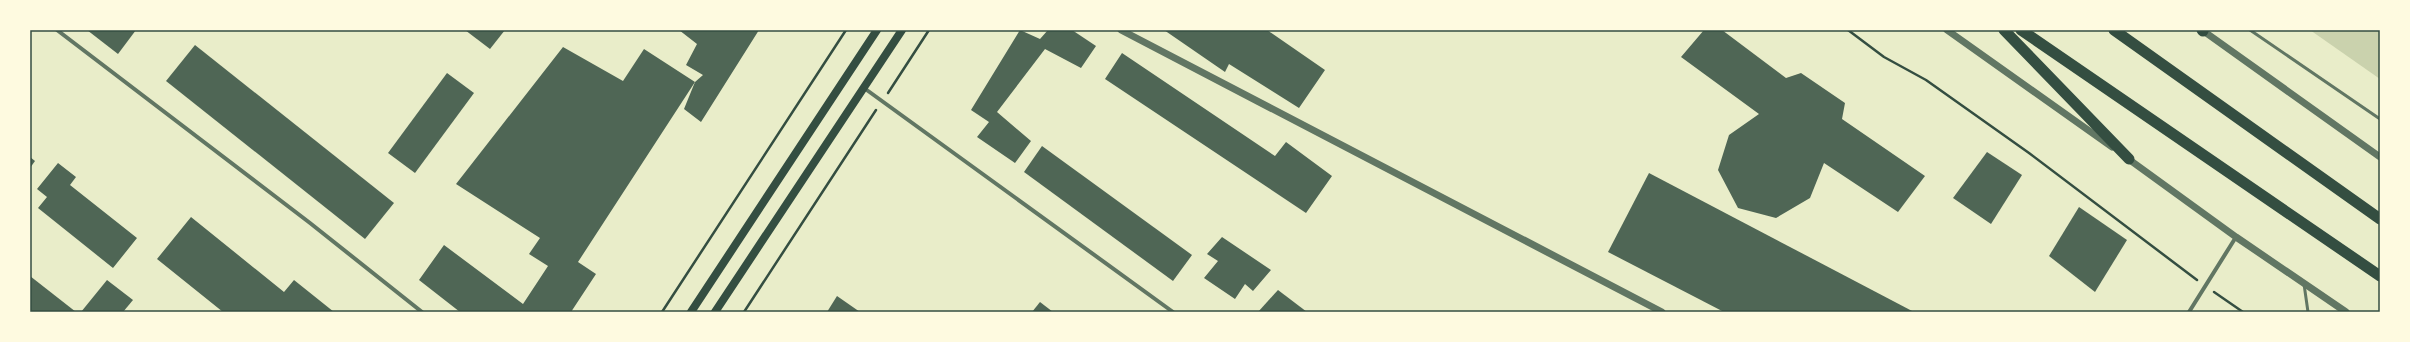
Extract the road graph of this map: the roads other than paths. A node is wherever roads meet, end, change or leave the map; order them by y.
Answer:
1 (57, 30) edge
2 (877, 30) edge
3 (902, 30) edge
4 (1121, 30) edge
5 (1947, 30) edge
6 (2004, 30) edge
7 (2021, 30) edge
8 (2114, 30) edge
9 (2203, 30) edge
10 (2250, 30) edge
11 (864, 88) junction
12 (2380, 119) edge
13 (2380, 157) edge
14 (2129, 160) junction
15 (2380, 219) edge
16 (2236, 237) junction
17 (2380, 276) edge
18 (2303, 282) junction
19 (422, 312) edge
20 (691, 312) edge
21 (715, 312) edge
22 (1173, 312) edge
23 (1662, 312) edge
24 (2189, 312) edge
25 (2308, 312) edge
26 (2346, 312) edge

1 - 19 street
2 - 20 main road
3 - 11 main road
4 - 23 street
5 - 14 street
6 - 14 highway
7 - 17 highway
8 - 15 highway
9 - 13 street
10 - 12 lane
11 - 21 main road
11 - 22 street
14 - 16 street
16 - 18 street
16 - 24 street
18 - 25 lane
18 - 26 street

